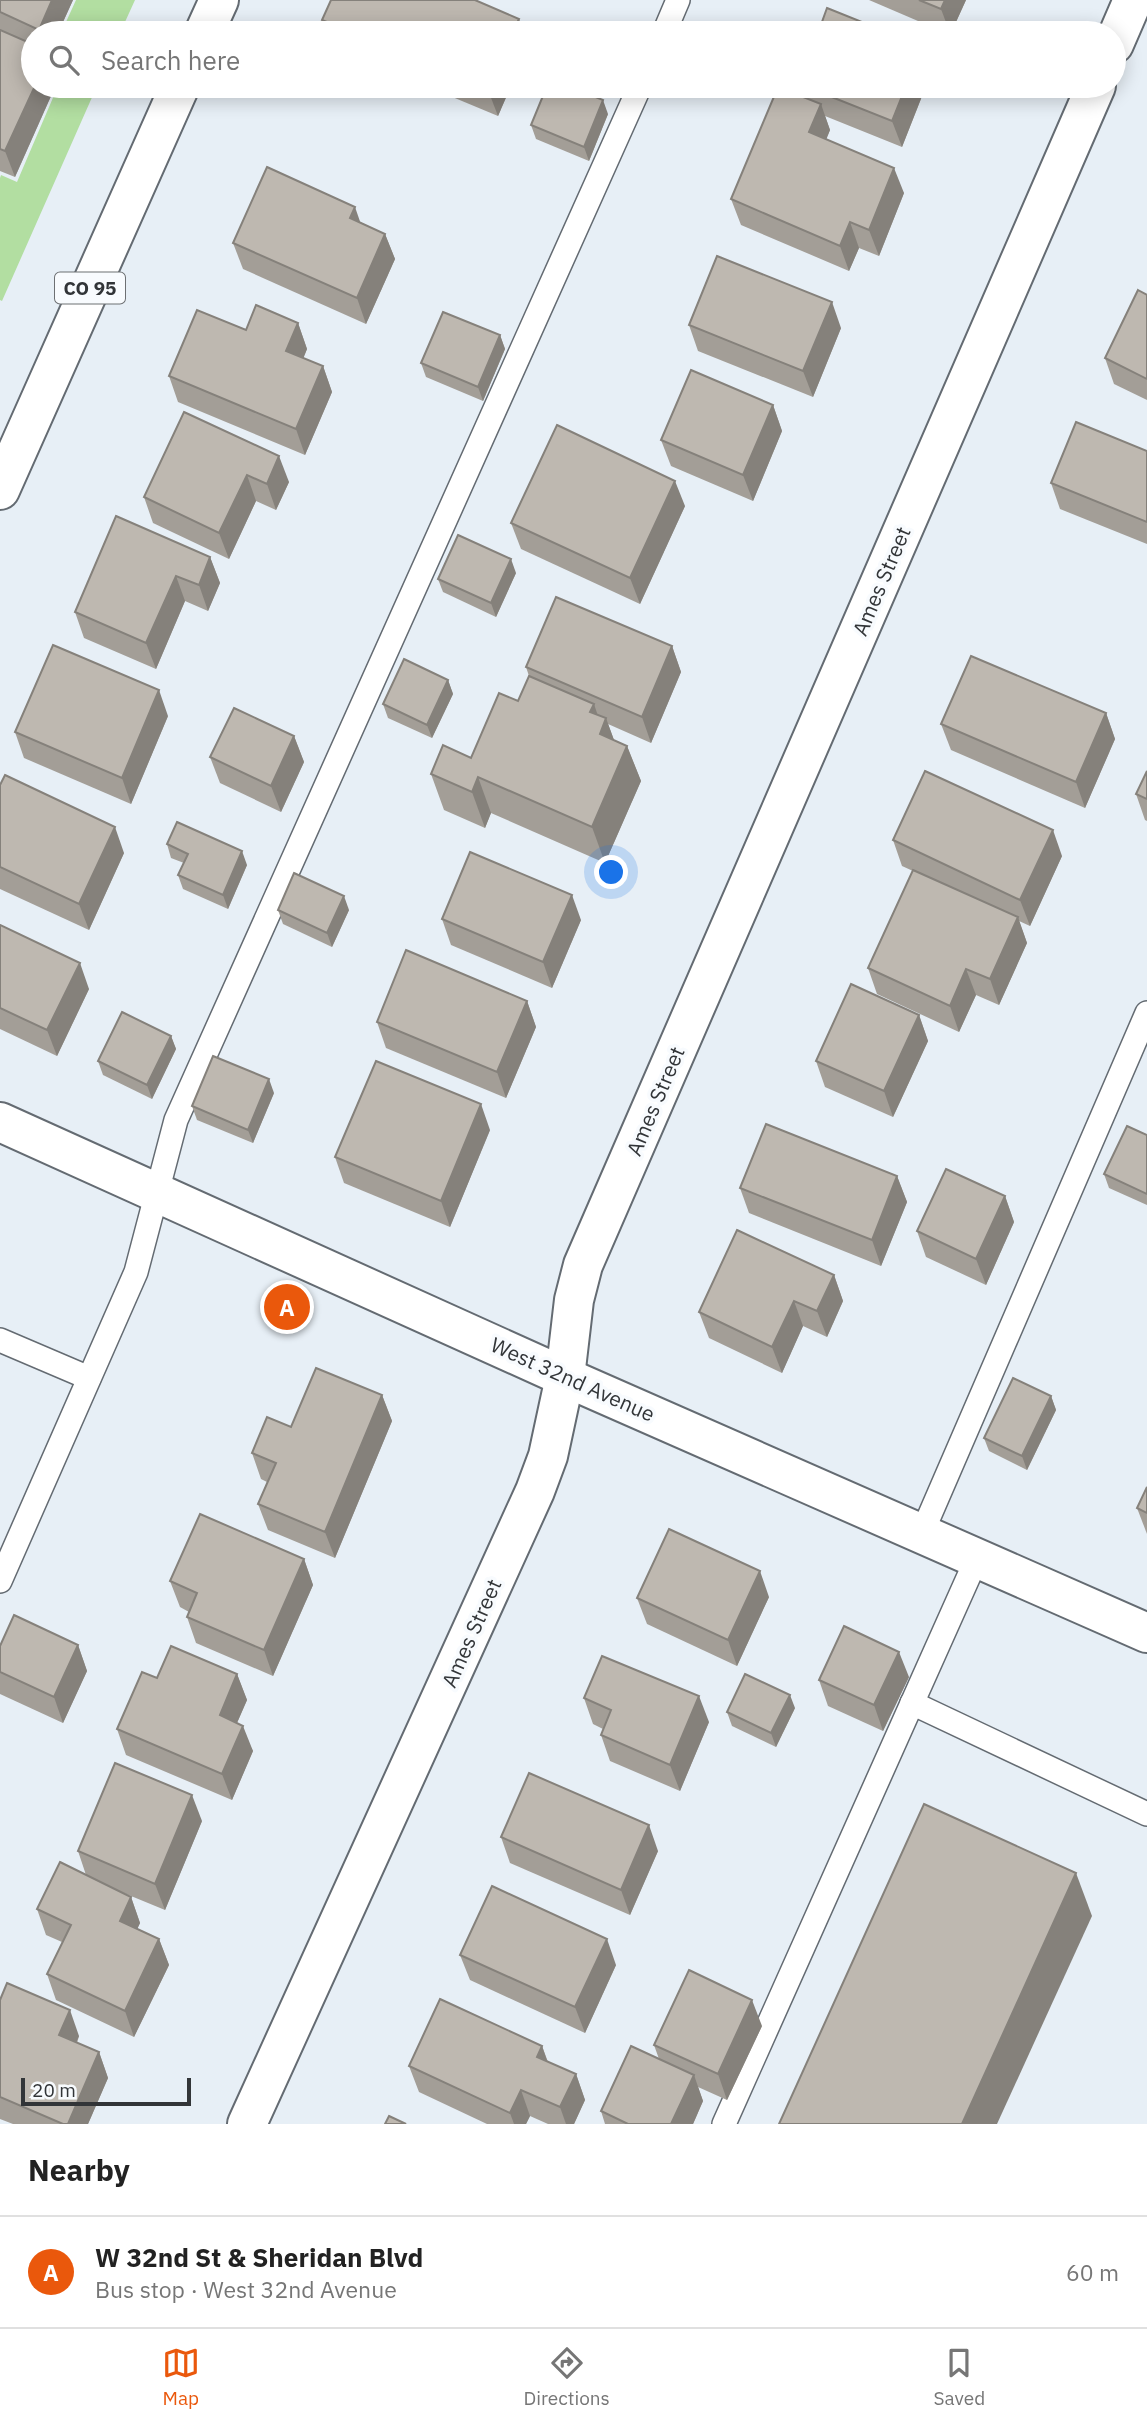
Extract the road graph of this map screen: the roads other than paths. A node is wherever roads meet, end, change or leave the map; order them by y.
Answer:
1 (219, 0) edge
2 (678, 0) edge
3 (1133, 0) edge
4 (209, 21) edge
5 (668, 21) edge
6 (1124, 21) edge
7 (175, 98) edge
8 (635, 98) edge
9 (1091, 98) edge
10 (0, 490) edge
11 (1147, 1013) edge
12 (0, 1122) edge
13 (156, 1191) junction
14 (0, 1340) edge
15 (565, 1377) junction
16 (89, 1378) junction
17 (922, 1533) junction
18 (977, 1558) junction
19 (0, 1581) edge
20 (1147, 1633) edge
21 (912, 1703) junction
22 (1147, 1814) edge
23 (247, 2124) edge
24 (724, 2124) edge

1 - 4 street
2 - 5 lane
3 - 6 street
7 - 10 street, CO 95
8 - 13 lane
9 - 15 street, Ames Street
11 - 17 lane
12 - 13 street, West 32nd Avenue
13 - 15 street, West 32nd Avenue
13 - 16 lane
14 - 16 lane
15 - 17 street, West 32nd Avenue
15 - 23 street, Ames Street
16 - 19 lane
17 - 18 street, West 32nd Avenue
18 - 20 street, West 32nd Avenue
18 - 21 lane
21 - 22 lane
21 - 24 lane

